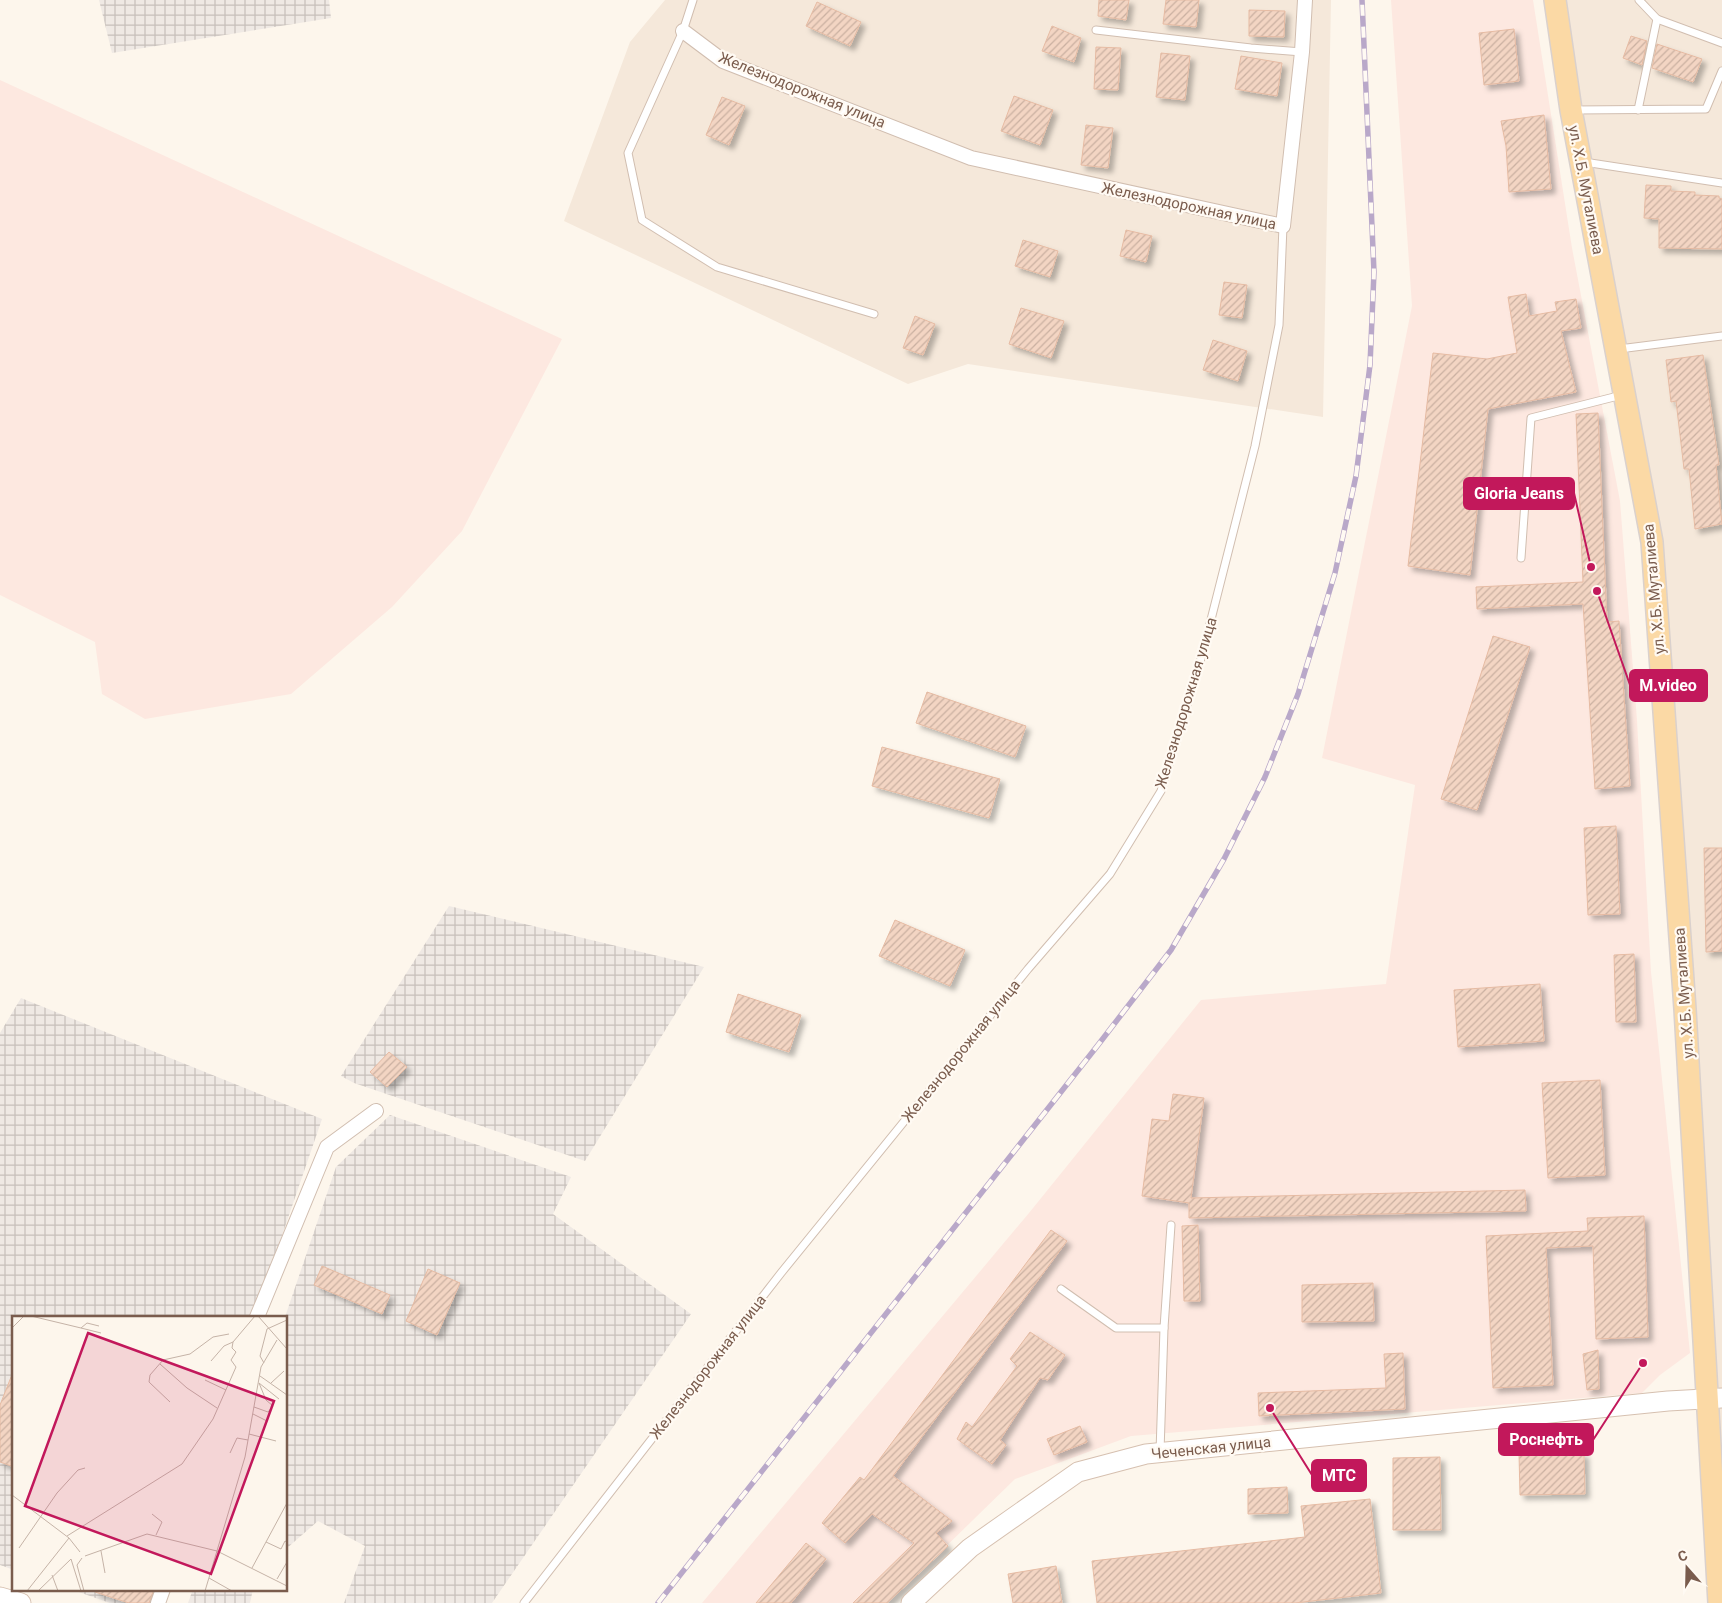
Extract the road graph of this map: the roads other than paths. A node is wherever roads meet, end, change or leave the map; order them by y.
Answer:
1 (693, 0) edge
2 (1305, 0) edge
3 (1555, 0) edge
4 (1639, 0) edge
5 (1658, 19) junction
6 (1096, 30) dead end
7 (683, 32) junction
8 (1722, 43) edge
9 (1302, 52) junction
10 (1722, 71) edge
11 (1572, 110) junction
12 (1638, 110) junction
13 (1581, 161) junction
14 (1722, 183) edge
15 (1283, 226) junction
16 (874, 314) dead end
17 (1722, 336) edge
18 (1616, 349) junction
19 (1625, 395) junction
20 (1521, 558) dead end
21 (376, 1112) dead end
22 (1171, 1225) dead end
23 (1061, 1289) dead end
24 (257, 1316) edge
25 (1164, 1328) junction
26 (1715, 1398) edge
27 (1160, 1453) junction
28 (163, 1590) edge
29 (0, 1597) edge
30 (20, 1603) edge
31 (158, 1603) edge
32 (524, 1603) edge
33 (911, 1603) edge
34 (1719, 1603) edge

1 - 7 lane
2 - 9 street
3 - 11 main road, ул. Х.Б. Муталиева
4 - 5 lane
5 - 8 lane
5 - 12 lane
6 - 9 lane
7 - 15 street, Железнодорожная улица
7 - 16 lane
9 - 15 street
10 - 12 lane
11 - 12 lane
11 - 13 main road, ул. Х.Б. Муталиева
13 - 14 lane
13 - 18 main road, ул. Х.Б. Муталиева
15 - 32 lane, Железнодорожная улица
17 - 18 lane
18 - 19 main road, ул. Х.Б. Муталиева
19 - 20 lane
19 - 26 main road, ул. Х.Б. Муталиева
21 - 24 street
22 - 25 lane
23 - 25 lane
25 - 27 lane
26 - 27 main road, Чеченская улица
26 - 34 main road
27 - 33 main road, Чеченская улица
28 - 31 street
29 - 30 main road

